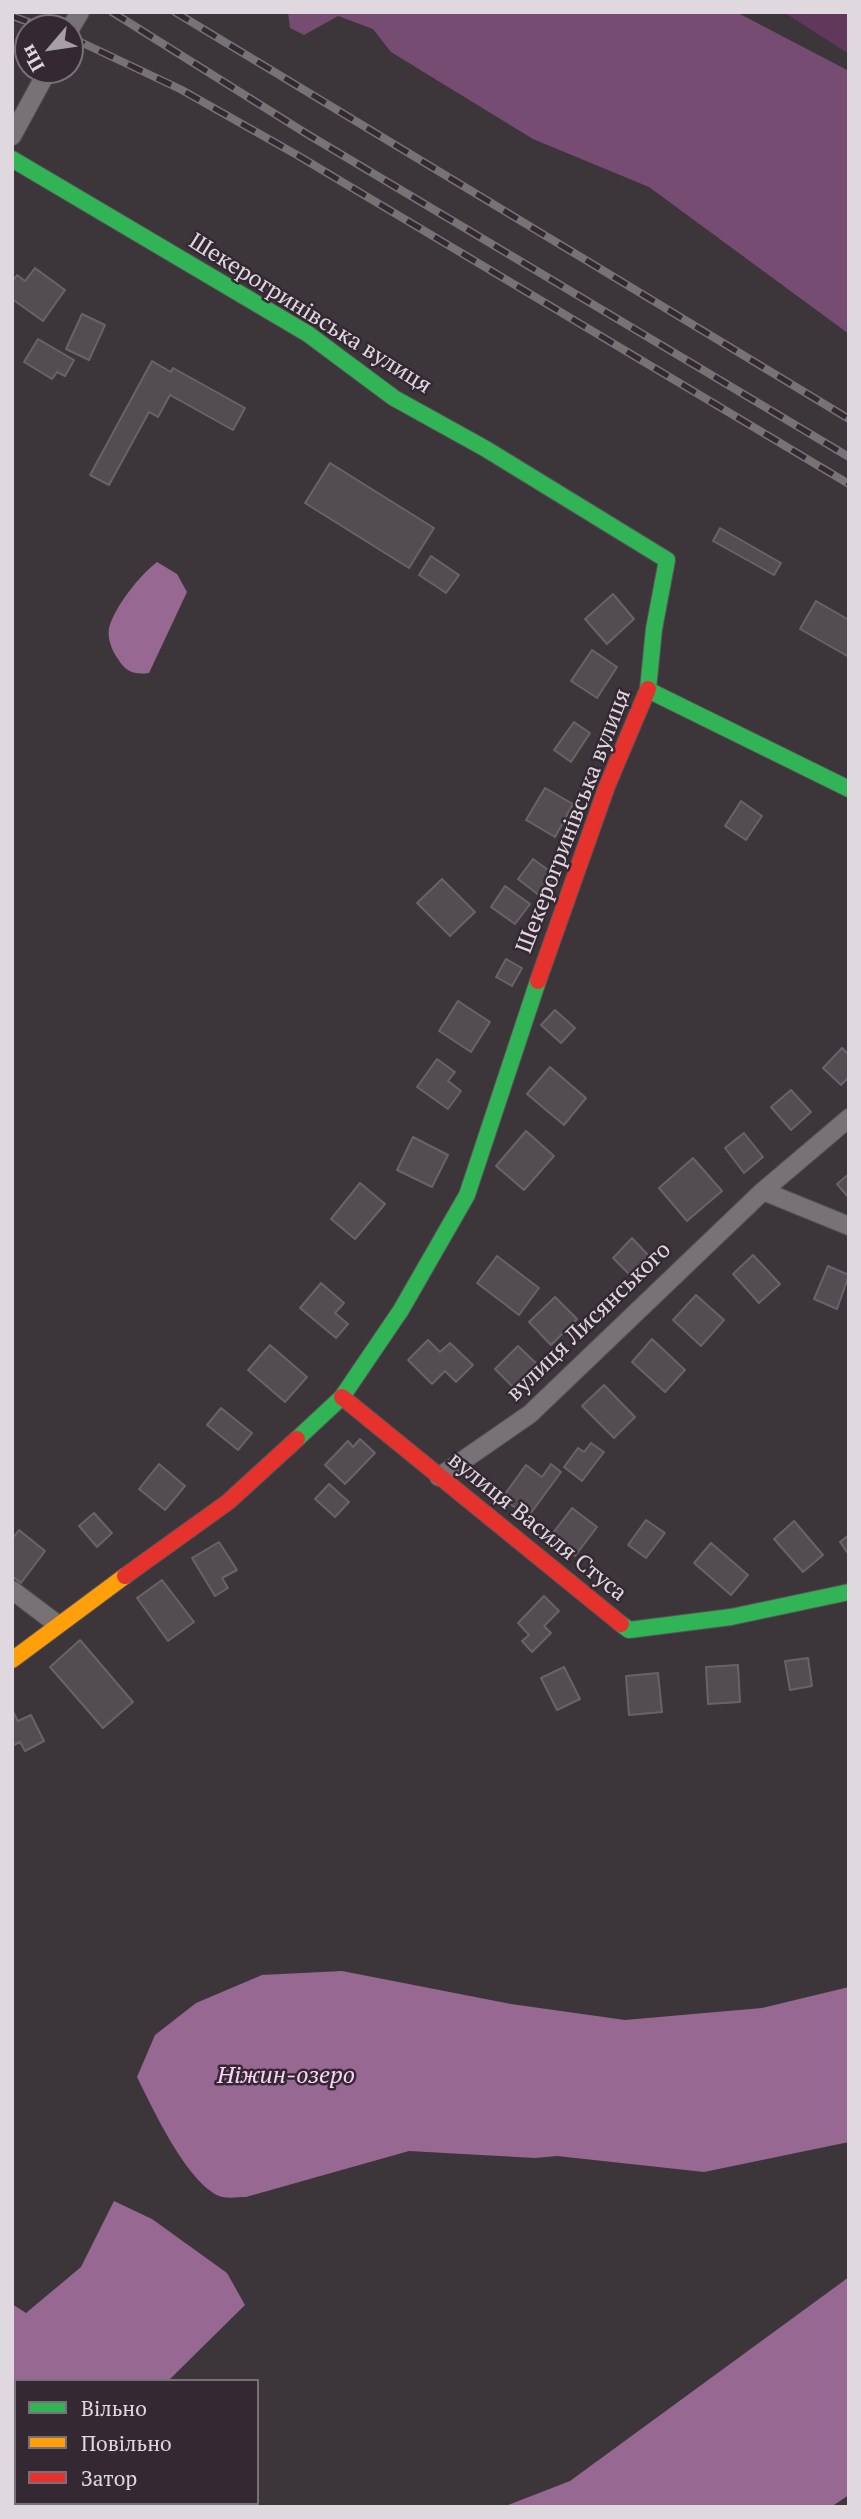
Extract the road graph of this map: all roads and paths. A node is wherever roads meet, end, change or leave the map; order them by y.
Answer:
1 (40, 84) edge
2 (12, 136) edge
3 (12, 159) edge
4 (648, 690) junction
5 (849, 789) edge
6 (849, 1118) edge
7 (763, 1191) junction
8 (849, 1226) edge
9 (342, 1397) junction
10 (439, 1477) junction
11 (12, 1590) edge
12 (849, 1591) edge
13 (57, 1624) junction
14 (12, 1660) edge

1 - 2 street
3 - 4 street, Шекерогринівська вулиця
4 - 5 street
4 - 9 street, Шекерогринівська вулиця
6 - 7 street, вулиця Лисянського
7 - 8 street
7 - 10 street, вулиця Лисянського
9 - 10 street, вулиця Василя Стуса
9 - 13 street, Шекерогринівська вулиця
10 - 12 street, вулиця Василя Стуса
11 - 13 street
13 - 14 street, Шекерогринівська вулиця

